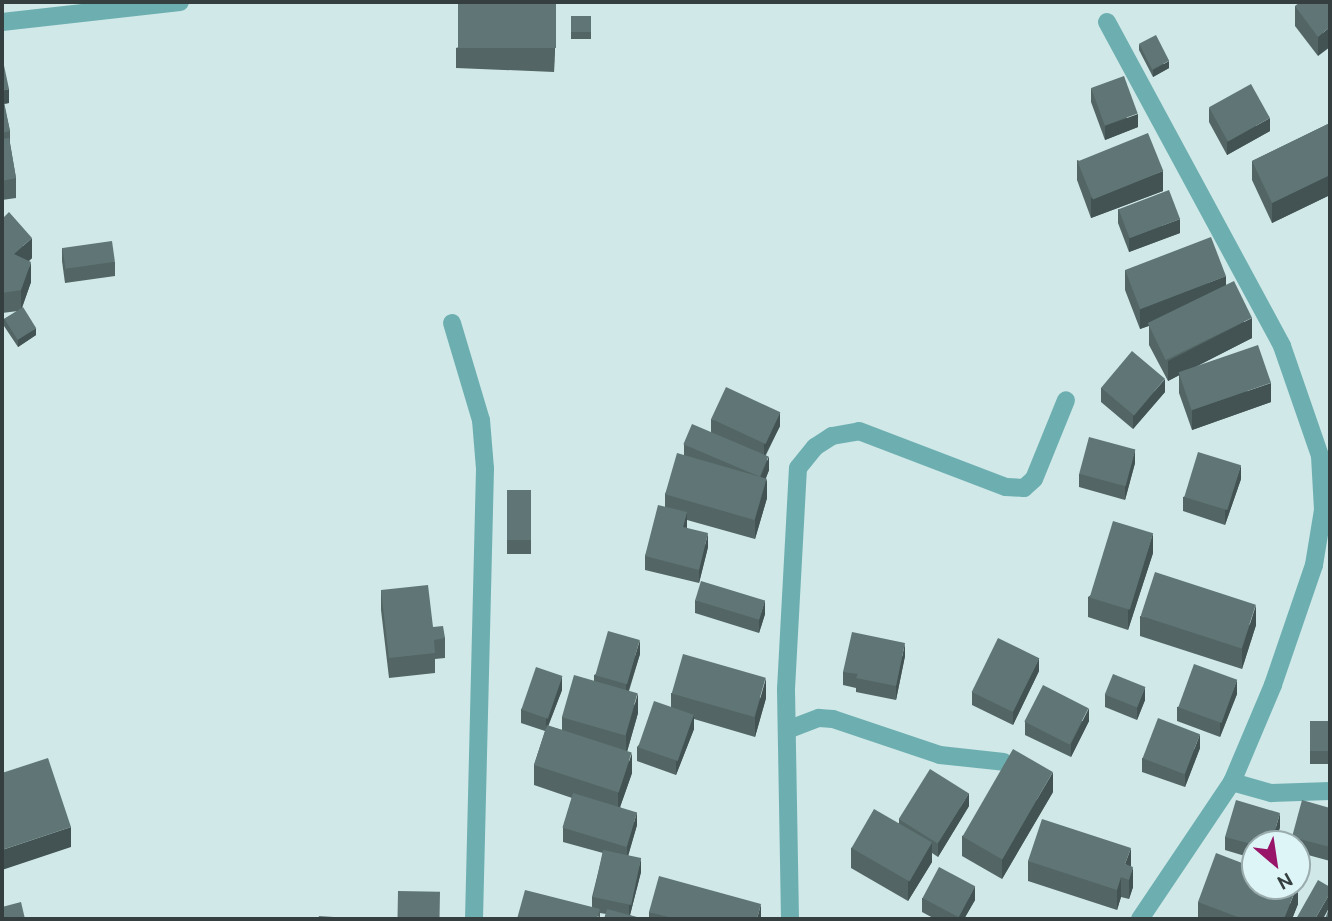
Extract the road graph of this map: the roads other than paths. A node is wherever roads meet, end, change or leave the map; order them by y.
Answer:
1 (180, 2) edge
2 (2, 22) edge
3 (1107, 22) dead end
4 (452, 323) dead end
5 (1066, 400) dead end
6 (787, 730) junction
7 (1004, 762) edge
8 (1232, 782) junction
9 (1330, 791) edge
10 (474, 919) edge
11 (790, 919) edge
12 (1140, 919) edge

1 - 2 street
3 - 8 street
4 - 10 street
5 - 6 street
6 - 7 street
6 - 11 street
8 - 9 street
8 - 12 street

